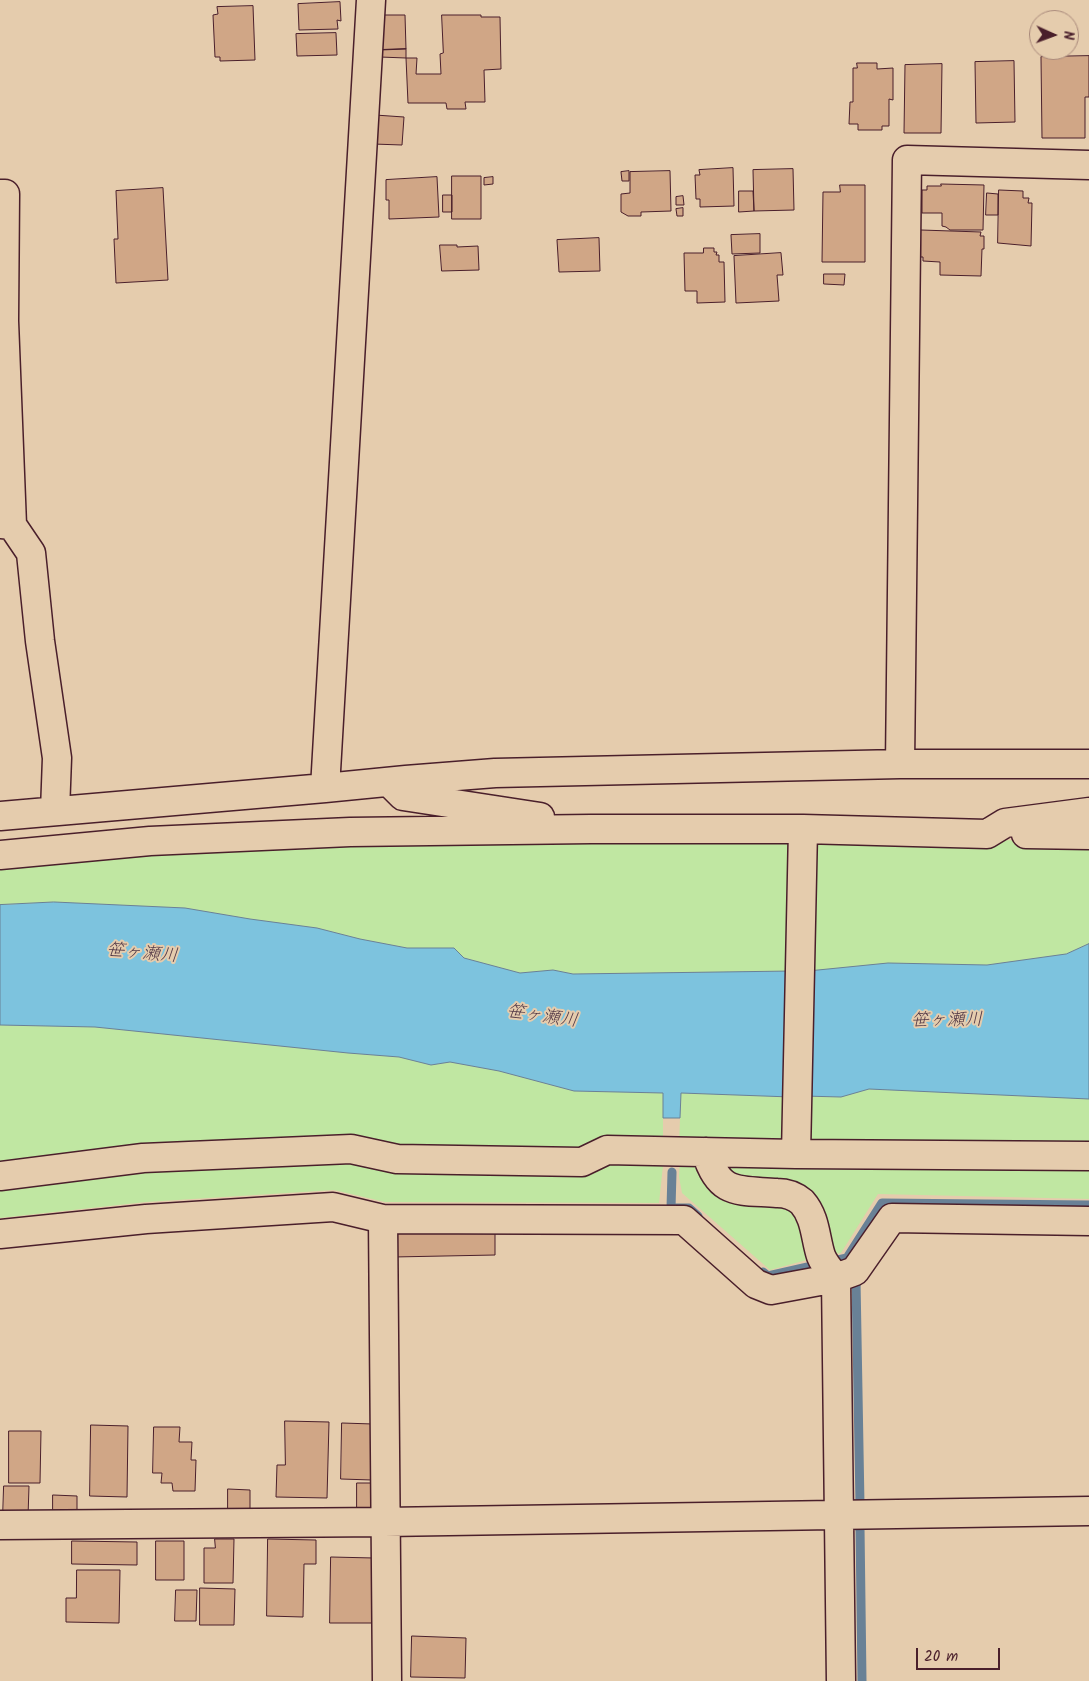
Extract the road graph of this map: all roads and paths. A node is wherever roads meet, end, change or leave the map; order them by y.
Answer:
1 (371, 0) edge
2 (1089, 165) edge
3 (0, 194) edge
4 (6, 525) edge
5 (900, 764) junction
6 (1089, 764) edge
7 (389, 782) junction
8 (325, 788) junction
9 (55, 811) junction
10 (1089, 812) edge
11 (0, 816) edge
12 (572, 830) junction
13 (803, 834) junction
14 (987, 834) junction
15 (1089, 835) edge
16 (0, 855) edge
17 (796, 1150) junction
18 (706, 1152) junction
19 (1089, 1156) edge
20 (0, 1176) edge
21 (383, 1219) junction
22 (1089, 1221) edge
23 (0, 1234) edge
24 (836, 1278) junction
25 (1089, 1511) edge
26 (838, 1516) junction
27 (385, 1522) junction
28 (0, 1525) edge
29 (387, 1681) edge
30 (841, 1681) edge

1 - 8 street
2 - 5 street
3 - 4 street
4 - 9 street
5 - 6 street
5 - 7 street
7 - 8 street
7 - 12 street
8 - 9 street
9 - 11 street
10 - 14 street
12 - 13 street
12 - 16 street
13 - 14 street
13 - 17 street
14 - 15 street
17 - 18 street
17 - 19 street
18 - 20 street
18 - 24 street
21 - 23 street
21 - 24 street
21 - 27 street
22 - 24 street
24 - 26 street
25 - 26 street
26 - 27 street
26 - 30 street
27 - 28 street
27 - 29 street

